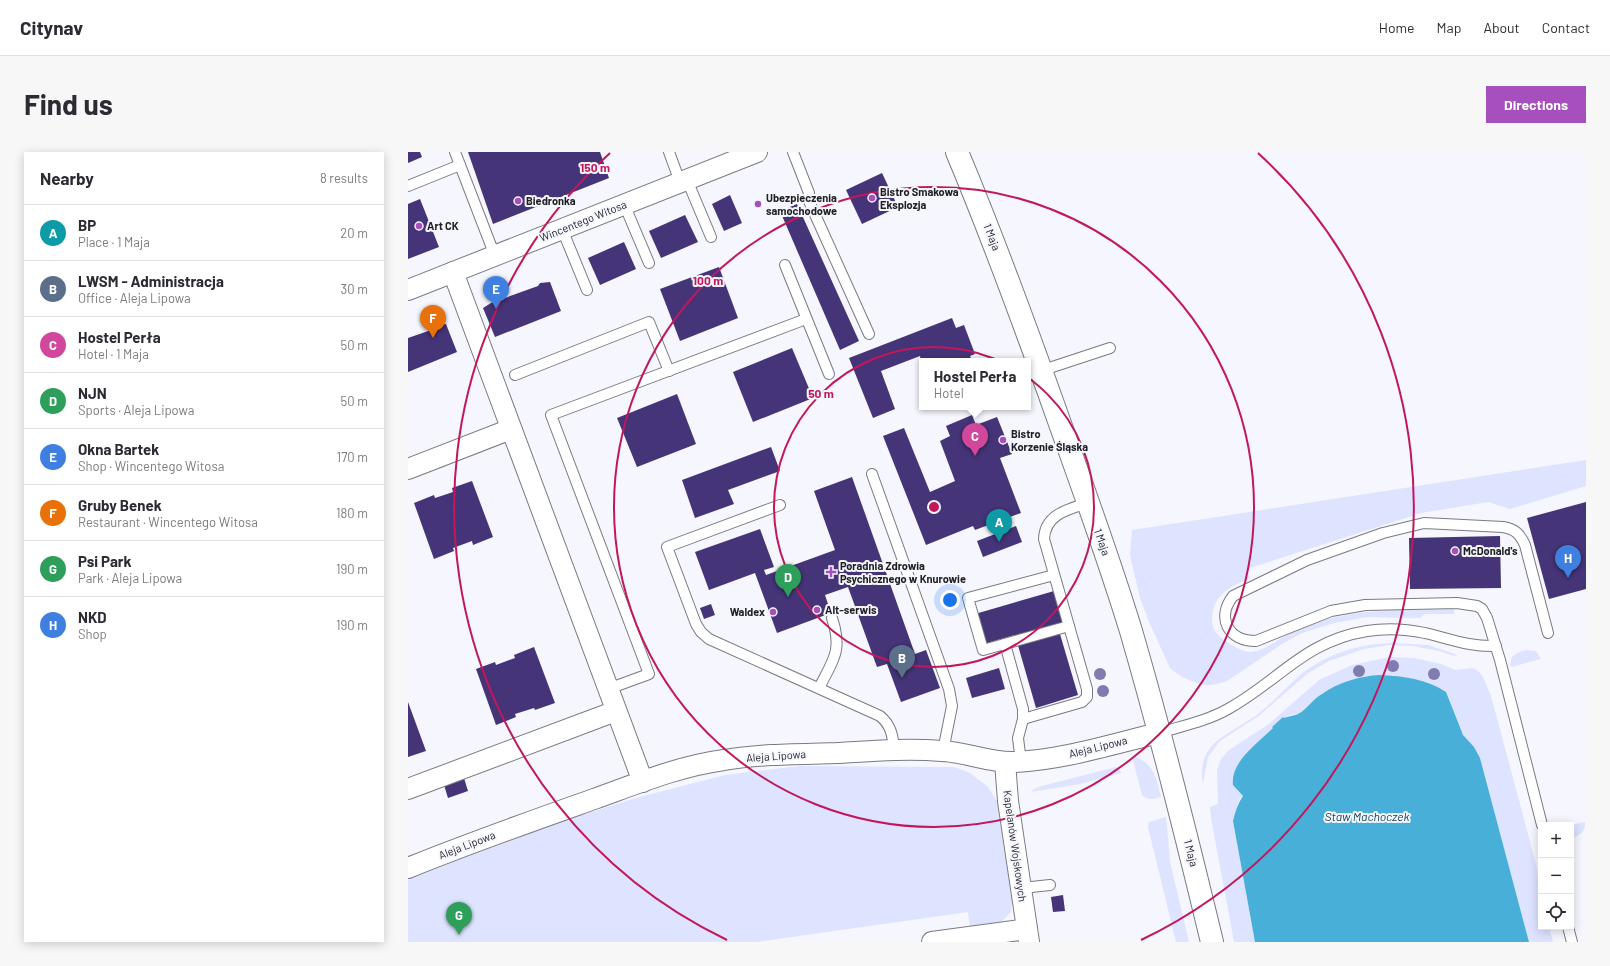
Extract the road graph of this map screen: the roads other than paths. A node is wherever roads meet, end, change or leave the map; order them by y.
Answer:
1 (455, 152) edge
2 (669, 152) edge
3 (757, 152) edge
4 (793, 152) edge
5 (957, 152) edge
6 (460, 165) junction
7 (684, 181) junction
8 (408, 186) edge
9 (624, 204) junction
10 (562, 229) junction
11 (711, 237) dead end
12 (495, 256) junction
13 (649, 263) dead end
14 (785, 264) dead end
15 (453, 272) junction
16 (408, 290) edge
17 (587, 290) dead end
18 (806, 319) junction
19 (869, 334) dead end
20 (1110, 348) dead end
21 (1030, 358) edge
22 (1031, 360) edge
23 (669, 371) junction
24 (1035, 373) edge
25 (829, 374) dead end
26 (515, 375) dead end
27 (511, 429) junction
28 (408, 469) edge
29 (872, 474) dead end
30 (1088, 503) junction
31 (780, 505) dead end
32 (1054, 574) junction
33 (832, 618) dead end
34 (1069, 626) junction
35 (1548, 633) dead end
36 (1005, 644) junction
37 (1496, 646) junction
38 (820, 688) junction
39 (608, 690) junction
40 (616, 711) junction
41 (1023, 719) junction
42 (1159, 733) junction
43 (894, 750) junction
44 (943, 751) junction
45 (1013, 762) junction
46 (643, 782) junction
47 (408, 789) edge
48 (1541, 822) edge
49 (408, 868) edge
50 (1050, 885) dead end
51 (1022, 888) junction
52 (1569, 930) edge
53 (1028, 936) edge
54 (932, 942) edge
55 (1212, 942) edge
56 (1572, 942) edge

1 - 6 lane
2 - 7 lane
3 - 7 street, Wincentego Witosa
4 - 19 lane
5 - 21 street, 1 Maja
6 - 8 lane
6 - 12 lane
7 - 9 street, Wincentego Witosa
7 - 11 lane
9 - 10 street, Wincentego Witosa
9 - 13 lane
10 - 12 street, Wincentego Witosa
10 - 17 lane
12 - 15 street, Wincentego Witosa
14 - 18 lane
15 - 16 street, Wincentego Witosa
15 - 27 street
18 - 23 lane
18 - 25 lane
20 - 24 lane
22 - 24 street, 1 Maja
23 - 26 lane
23 - 39 lane
24 - 30 street, 1 Maja
27 - 28 street
27 - 39 street
29 - 44 lane
30 - 32 lane
30 - 42 street, 1 Maja
31 - 38 lane
32 - 34 lane
32 - 36 lane
33 - 38 lane
34 - 36 lane
34 - 41 lane
35 - 37 lane
36 - 41 lane
37 - 42 lane
37 - 48 lane
38 - 43 lane
39 - 40 street
40 - 46 street
40 - 47 street
41 - 45 lane
42 - 45 street, Aleja Lipowa
42 - 55 street, 1 Maja
43 - 44 street, Aleja Lipowa
43 - 46 street, Aleja Lipowa
44 - 45 street, Aleja Lipowa
45 - 51 street, Kapelanów Wojskowych
46 - 49 street, Aleja Lipowa
50 - 51 lane
51 - 53 street, Kapelanów Wojskowych
52 - 56 lane
53 - 54 street, Kapelanów Wojskowych

